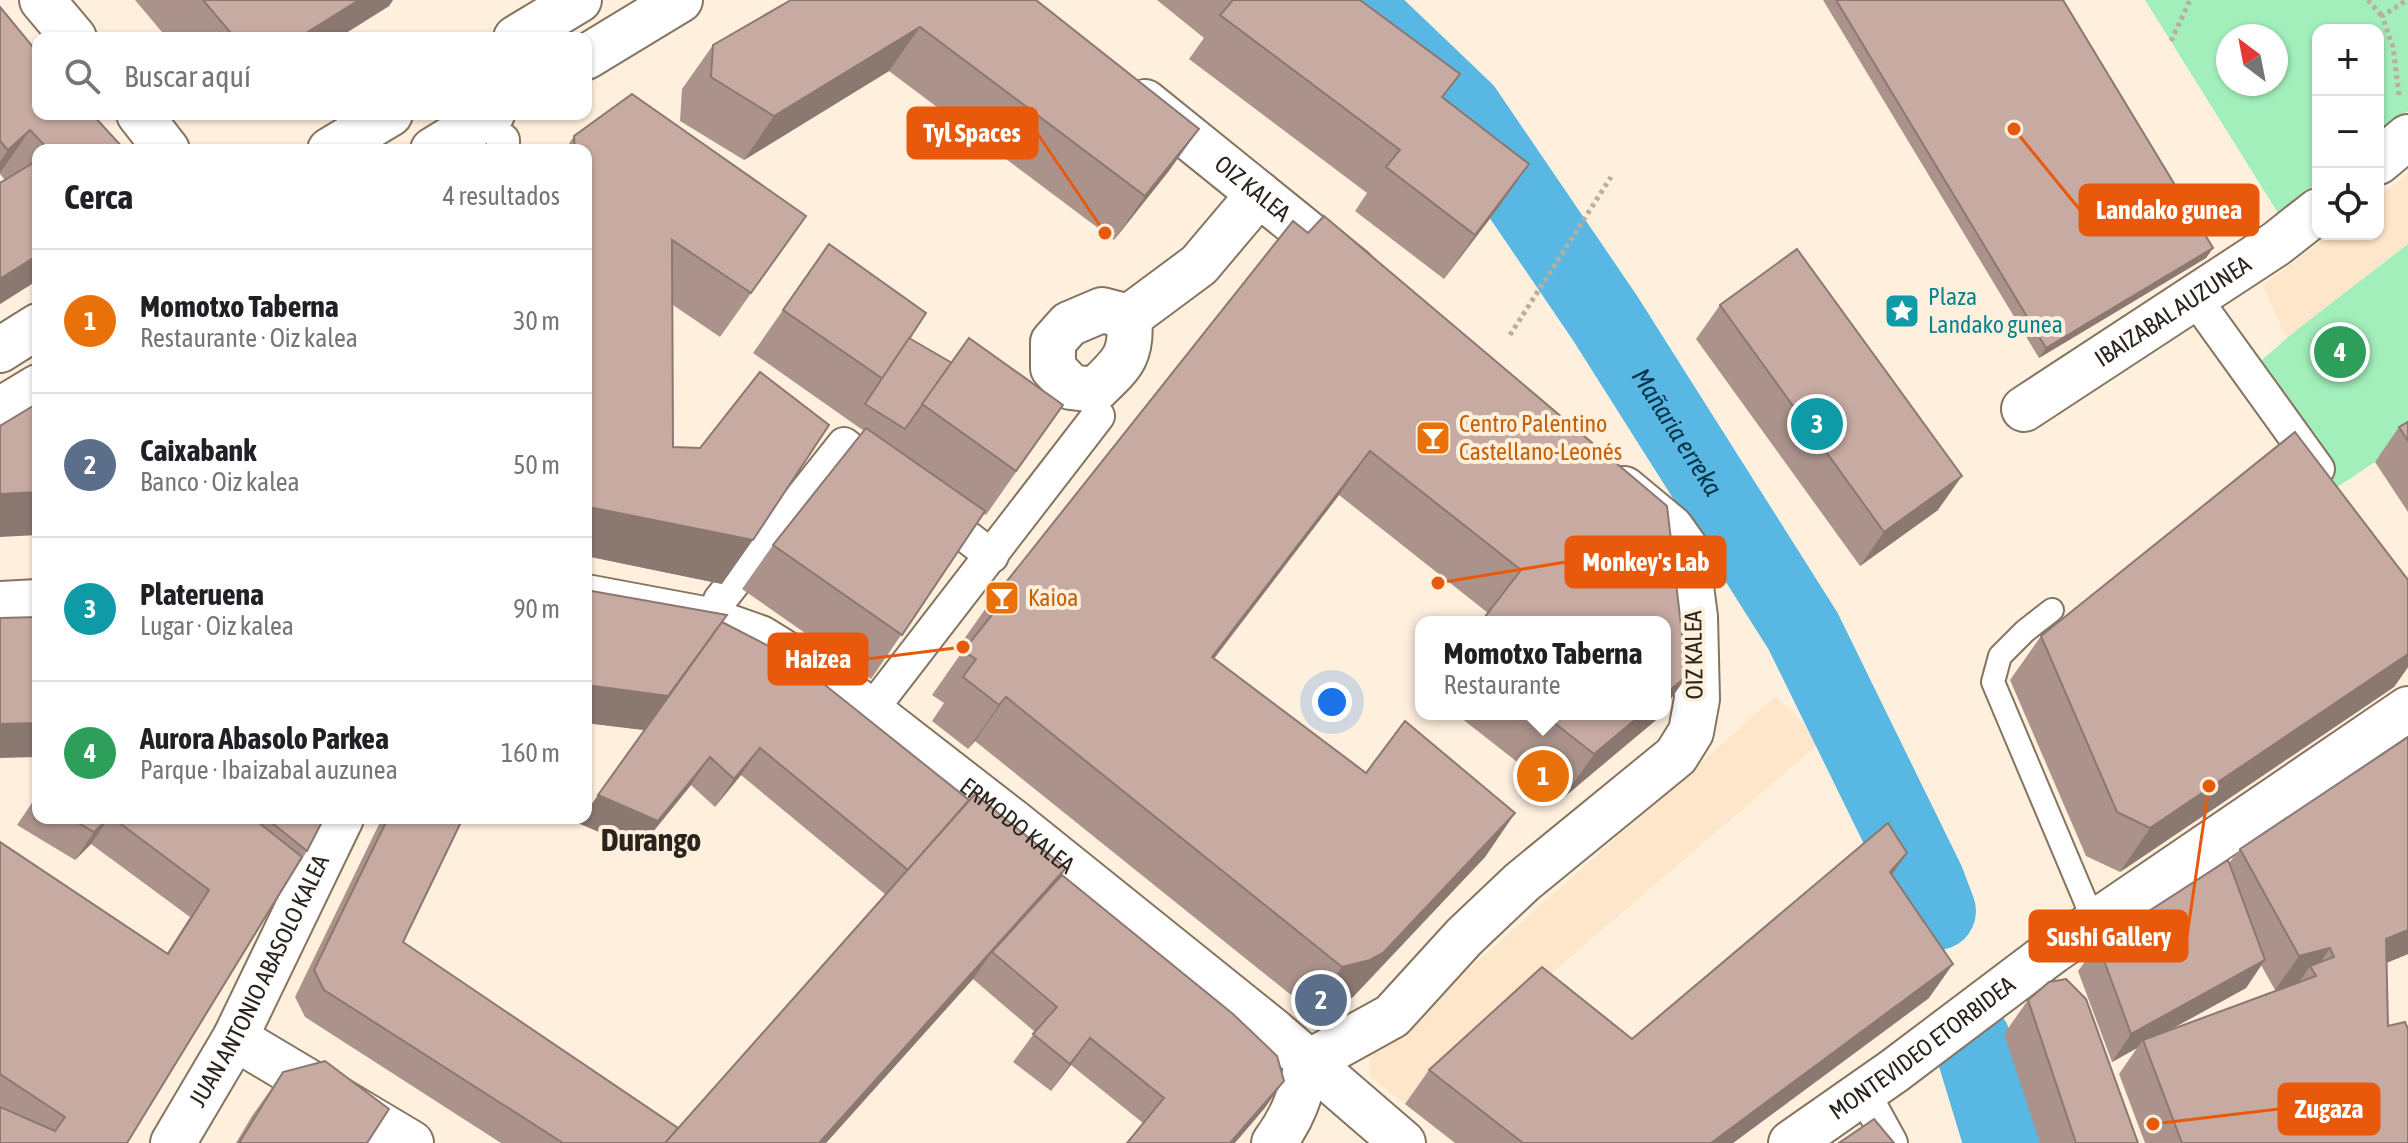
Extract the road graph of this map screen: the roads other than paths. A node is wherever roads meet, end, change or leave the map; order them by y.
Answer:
1 (42, 0) edge
2 (579, 0) edge
3 (680, 0) edge
4 (69, 32) edge
5 (526, 32) edge
6 (592, 53) edge
7 (1115, 78) edge
8 (144, 120) edge
9 (380, 120) edge
10 (499, 135) edge
11 (162, 144) edge
12 (340, 144) edge
13 (459, 144) edge
14 (1259, 194) junction
15 (2312, 216) edge
16 (1386, 296) edge
17 (2194, 297) junction
18 (1129, 317) dead end
19 (32, 330) edge
20 (0, 350) edge
21 (32, 391) edge
22 (2024, 409) dead end
23 (0, 410) edge
24 (1098, 416) dead end
25 (1599, 469) edge
26 (2333, 490) edge
27 (992, 556) junction
28 (592, 598) edge
29 (720, 600) dead end
30 (32, 602) edge
31 (0, 604) edge
32 (2052, 610) dead end
33 (879, 700) dead end
34 (2408, 709) edge
35 (338, 824) edge
36 (2095, 924) junction
37 (235, 1038) junction
38 (1307, 1063) junction
39 (1863, 1092) junction
40 (173, 1143) edge
41 (411, 1143) edge
42 (1274, 1143) edge
43 (1403, 1143) edge
44 (1791, 1143) edge
45 (1891, 1143) edge

1 - 4 street
2 - 5 street
3 - 6 street
7 - 14 street, OIZ KALEA
8 - 11 street
9 - 12 street
10 - 13 street
14 - 16 street, OIZ KALEA
14 - 18 street
15 - 17 street, IBAIZABAL AUZUNEA
17 - 22 street, IBAIZABAL AUZUNEA
17 - 26 street
19 - 20 street
21 - 23 street
24 - 27 street
25 - 38 street, OIZ KALEA
27 - 29 street
27 - 33 street
28 - 38 street, ERMODO KALEA
30 - 31 street
32 - 36 lane
34 - 36 street, MONTEVIDEO ETORBIDEA
35 - 37 street, JUAN ANTONIO ABASOLO KALEA
36 - 39 street, MONTEVIDEO ETORBIDEA
37 - 40 street, JUAN ANTONIO ABASOLO KALEA
37 - 41 street
38 - 42 street
38 - 43 street, ERMODO KALEA
39 - 44 street, MONTEVIDEO ETORBIDEA
39 - 45 street

